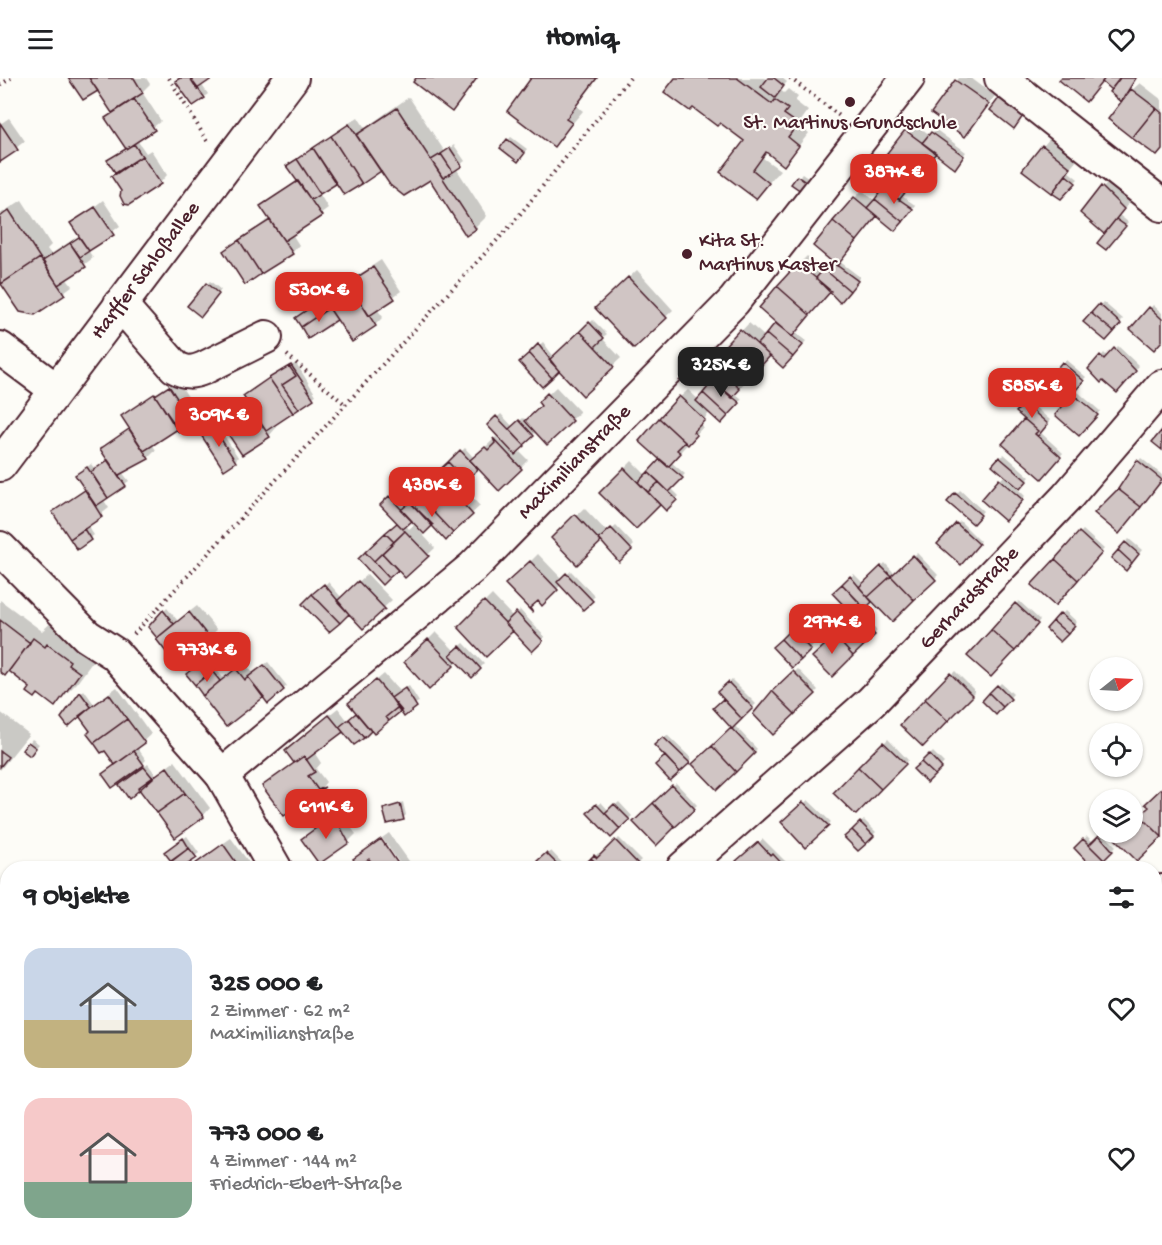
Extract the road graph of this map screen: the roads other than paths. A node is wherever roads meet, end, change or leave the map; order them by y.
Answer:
1 (292, 78) edge
2 (908, 78) edge
3 (1001, 78) edge
4 (1162, 205) edge
5 (120, 304) junction
6 (266, 337) road end
7 (0, 348) edge
8 (1162, 386) edge
9 (55, 389) junction
10 (0, 465) edge
11 (0, 548) edge
12 (222, 775) junction
13 (271, 861) edge
14 (691, 861) edge

1 - 5 street, Harffer Schloßallee
2 - 12 street, Maximilianstraße
3 - 4 street
5 - 6 street
5 - 9 street, Harffer Schloßallee
7 - 9 street
8 - 14 street, Gerhardstraße
9 - 10 street, Harffer Schloßallee
11 - 12 street
12 - 13 street

